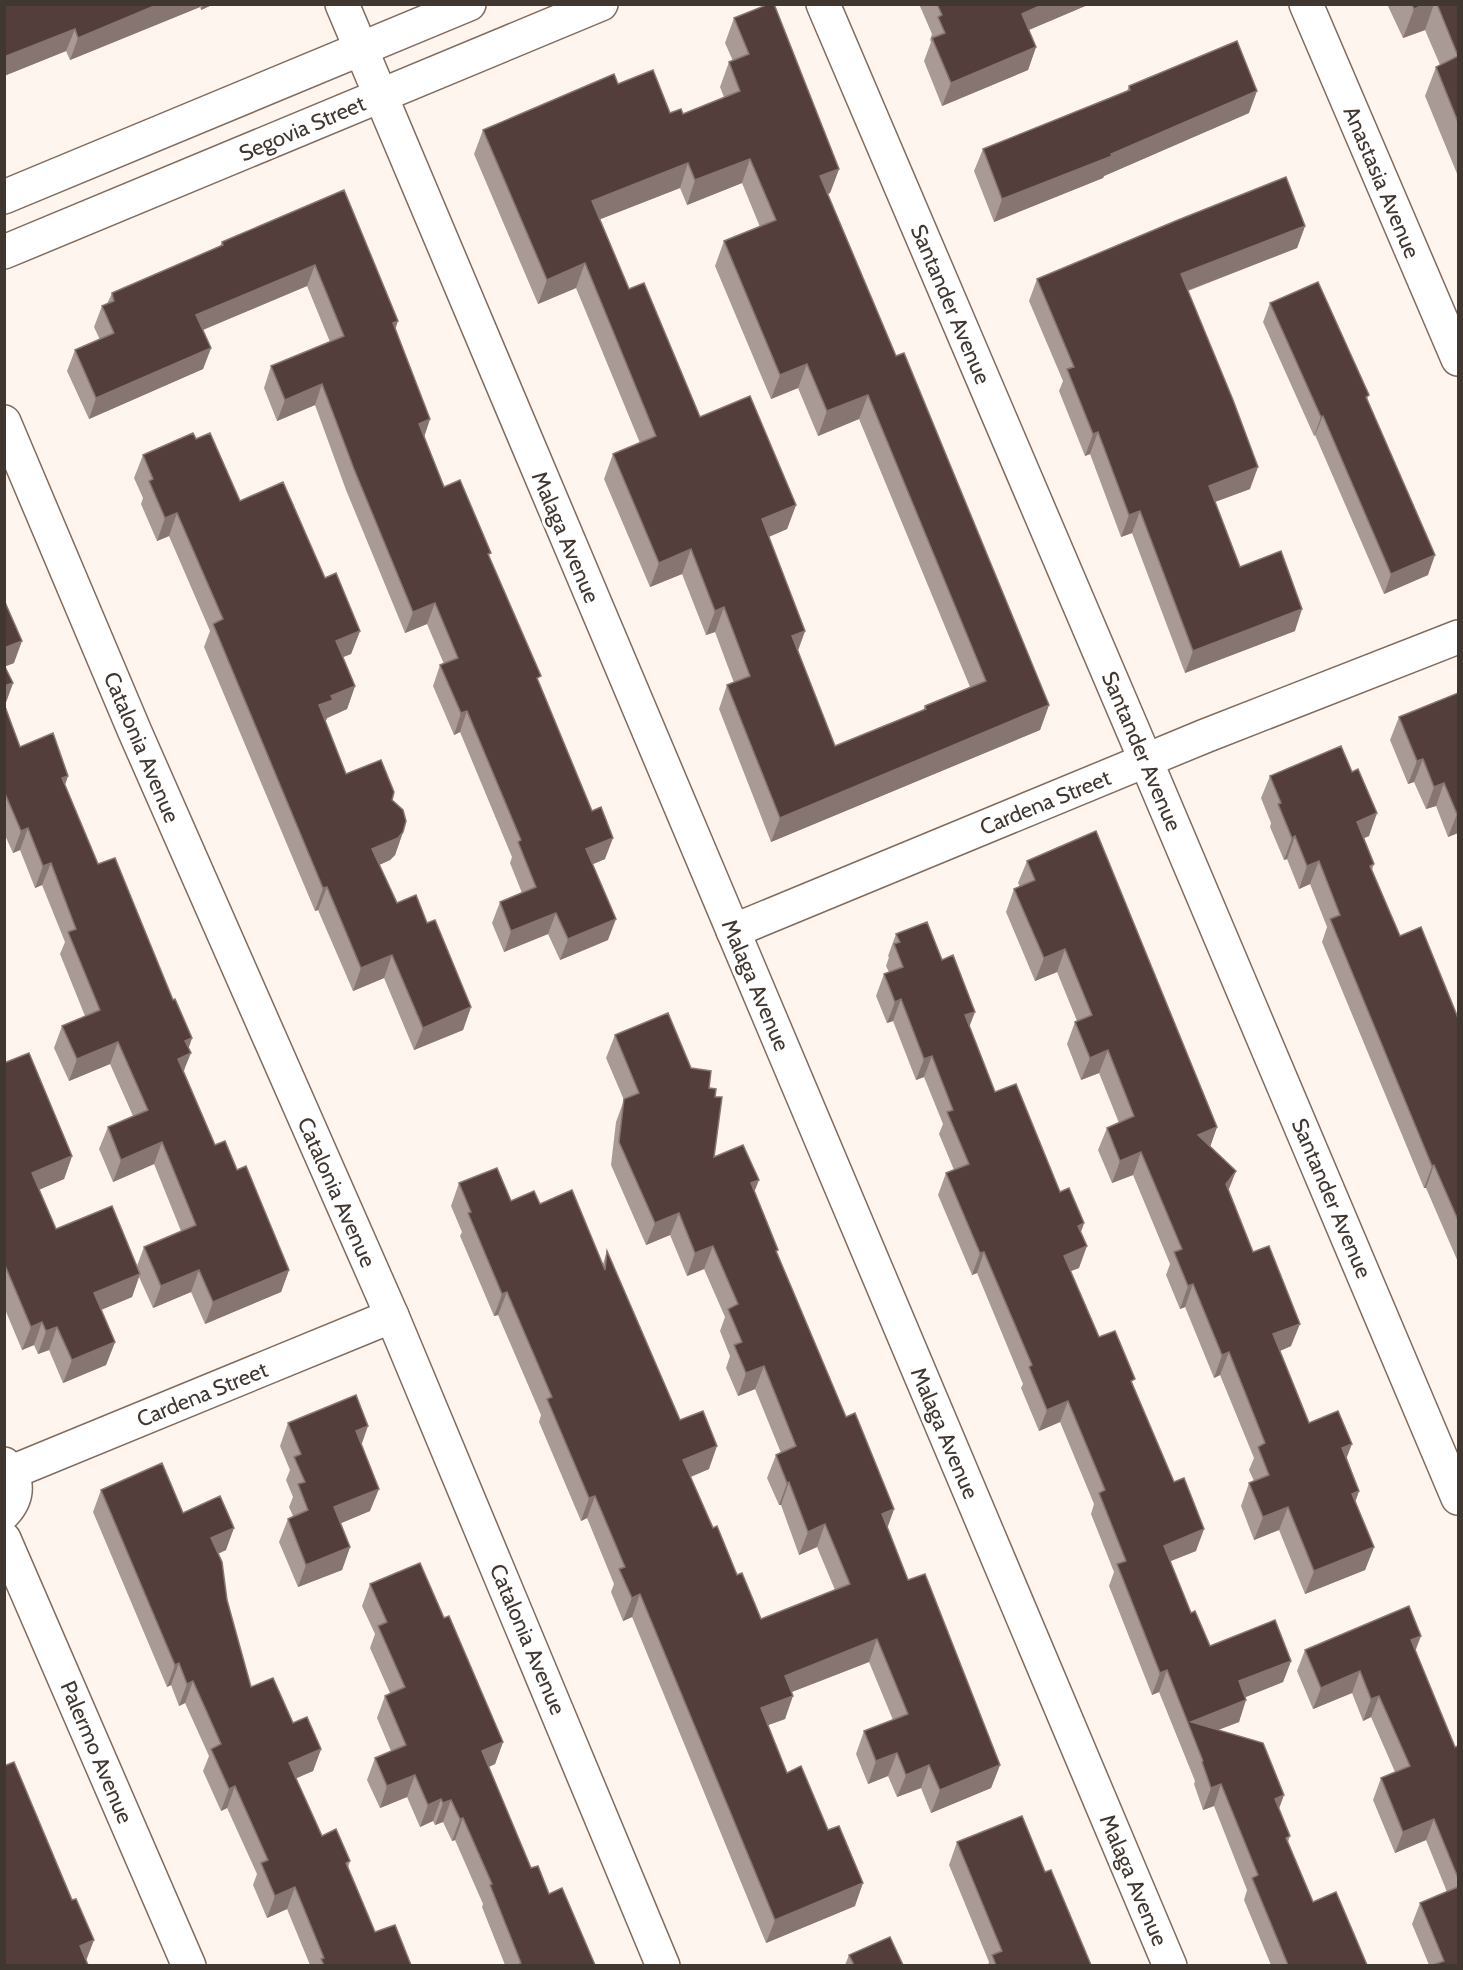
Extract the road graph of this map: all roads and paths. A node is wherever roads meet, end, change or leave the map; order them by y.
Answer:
1 (342, 4) edge
2 (469, 4) edge
3 (601, 4) edge
4 (823, 4) edge
5 (1306, 4) edge
6 (360, 49) junction
7 (379, 95) junction
8 (4, 197) edge
9 (4, 252) edge
10 (1458, 358) edge
11 (4, 422) edge
12 (1458, 637) edge
13 (1146, 761) junction
14 (733, 931) junction
15 (392, 1316) junction
16 (8, 1468) edge
17 (1458, 1498) edge
18 (4, 1513) edge
19 (4, 1539) edge
20 (189, 1965) edge
21 (663, 1965) edge
22 (1170, 1965) edge

1 - 6 street, Malaga Avenue
2 - 6 street
3 - 7 street, Segovia Street
4 - 13 street, Santander Avenue
5 - 10 street, Anastasia Avenue
6 - 7 street, Malaga Avenue
6 - 8 street
7 - 9 street, Segovia Street
7 - 14 street, Malaga Avenue
11 - 15 street, Catalonia Avenue
12 - 13 street, Cardena Street
13 - 14 street, Cardena Street
13 - 17 street, Santander Avenue
14 - 22 street, Malaga Avenue
15 - 16 street, Cardena Street
15 - 21 street, Catalonia Avenue
16 - 18 street
19 - 20 street, Palermo Avenue

